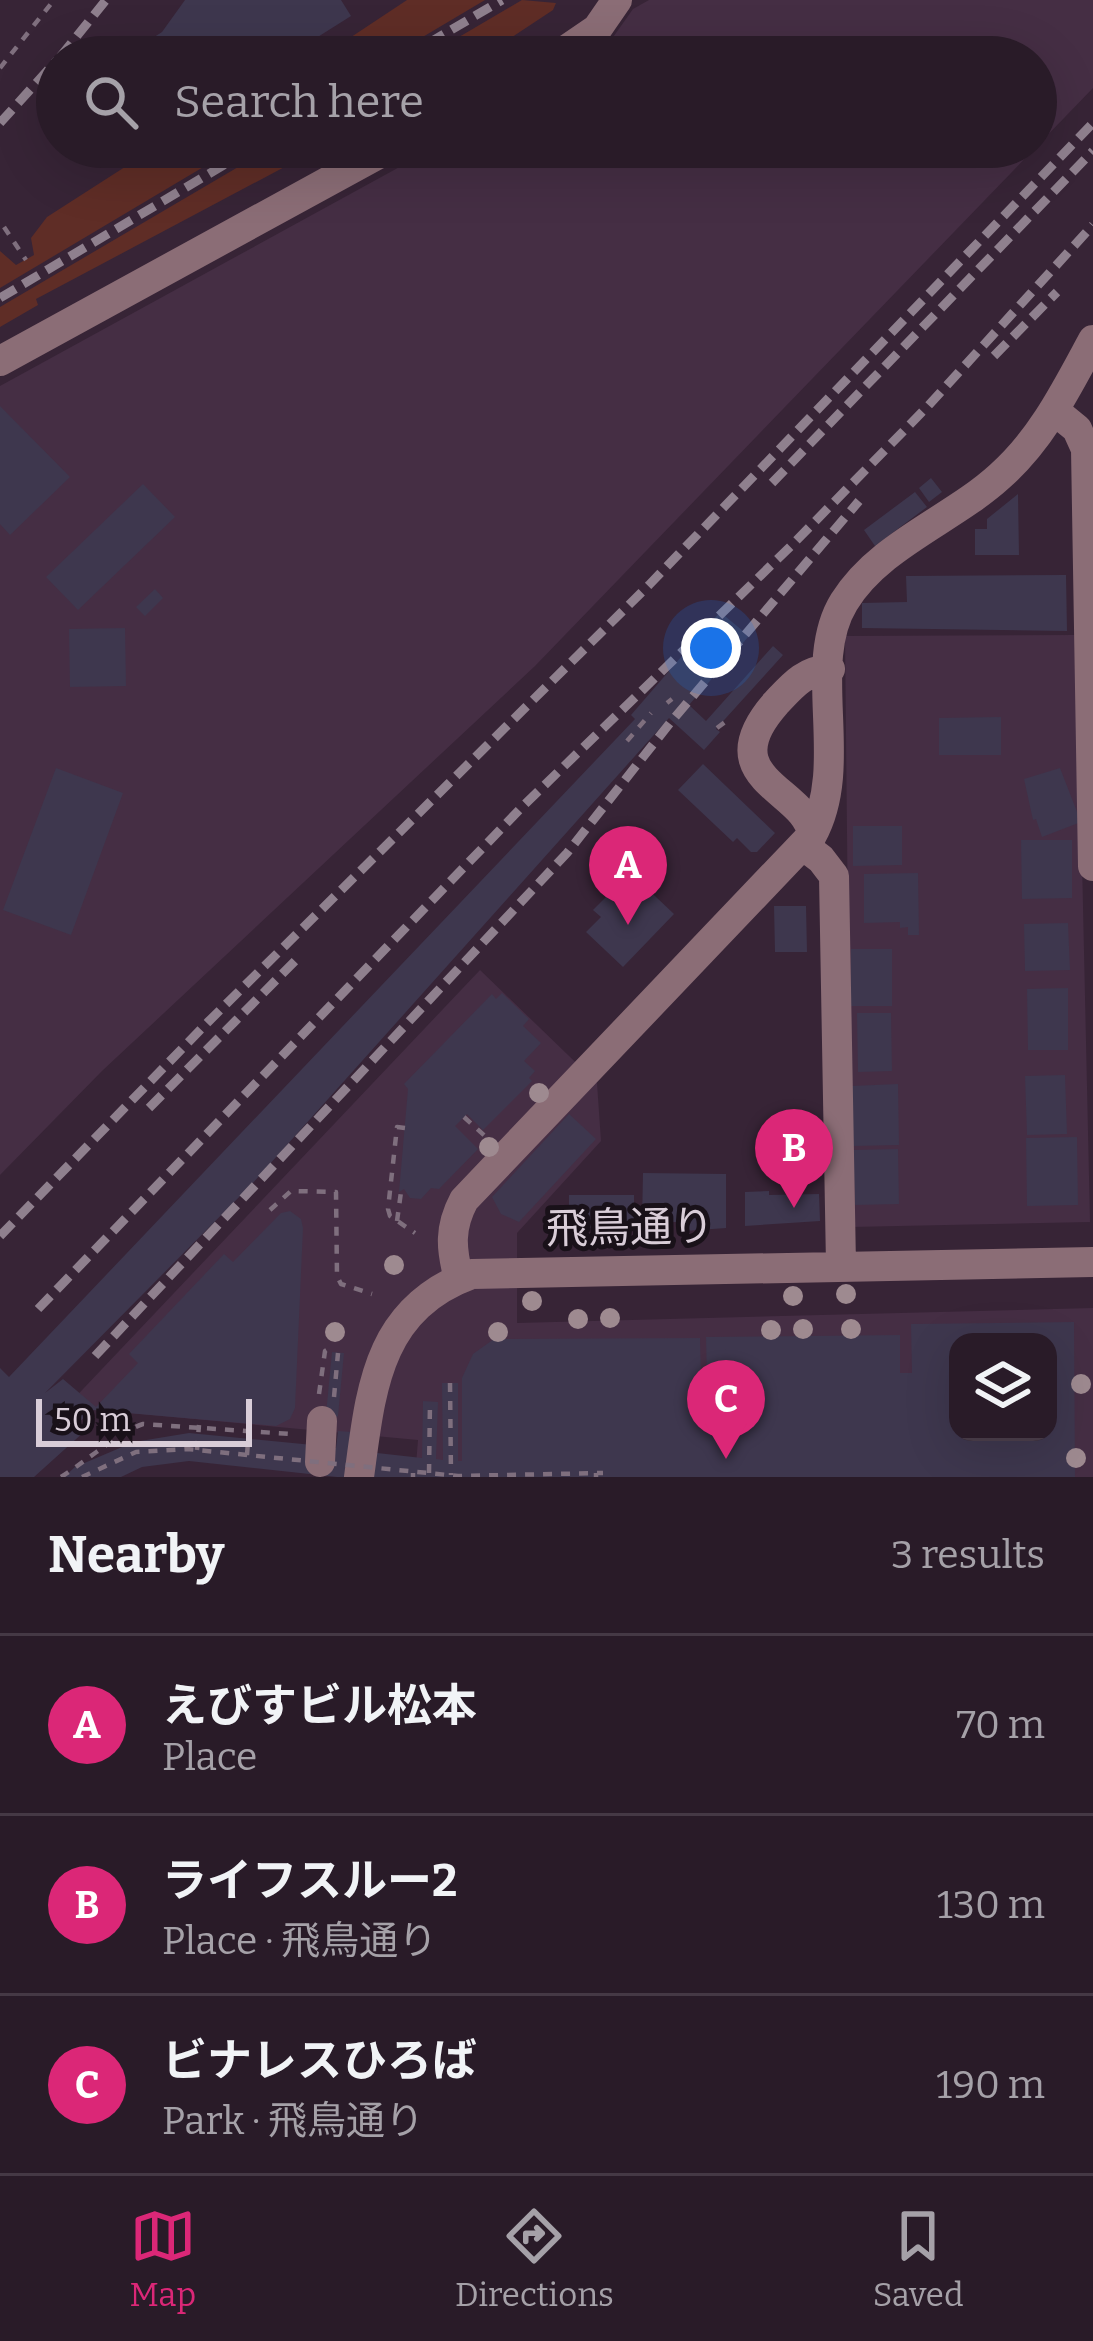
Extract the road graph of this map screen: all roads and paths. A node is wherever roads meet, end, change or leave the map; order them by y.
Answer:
1 (54, 0) edge
2 (616, 0) edge
3 (586, 36) edge
4 (0, 68) edge
5 (353, 168) edge
6 (4, 227) dead end
7 (26, 260) dead end
8 (1093, 340) edge
9 (0, 361) edge
10 (1055, 411) junction
11 (830, 668) junction
12 (651, 713) dead end
13 (627, 740) dead end
14 (808, 841) junction
15 (1093, 866) edge
16 (464, 1117) dead end
17 (405, 1128) dead end
18 (484, 1136) dead end
19 (401, 1192) dead end
20 (270, 1210) dead end
21 (397, 1221) junction
22 (415, 1233) dead end
23 (1093, 1262) edge
24 (842, 1265) junction
25 (459, 1279) junction
26 (372, 1294) dead end
27 (450, 1383) dead end
28 (430, 1402) dead end
29 (85, 1417) dead end
30 (319, 1419) junction
31 (200, 1420) dead end
32 (246, 1424) dead end
33 (128, 1429) junction
34 (197, 1450) junction
35 (247, 1455) junction
36 (320, 1462) junction
37 (428, 1474) junction
38 (598, 1474) edge
39 (413, 1475) edge
40 (451, 1475) edge
41 (62, 1477) edge
42 (82, 1477) edge
43 (359, 1477) edge

1 - 4 path
2 - 3 street
5 - 9 street
6 - 7 path
8 - 10 street
10 - 11 street
10 - 15 street
11 - 14 street
11 - 14 street
12 - 13 path
14 - 24 street
14 - 25 street
16 - 18 path
17 - 21 path
19 - 21 path
20 - 26 path
21 - 22 path
23 - 24 street, 飛鳥通り
24 - 25 street, 飛鳥通り
25 - 43 street
27 - 40 path, bridge
28 - 37 path, bridge
29 - 33 path
30 - 30 path
30 - 33 path
30 - 36 street
31 - 34 path, bridge
32 - 35 path, bridge
33 - 41 path
34 - 35 path, bridge
34 - 42 path, bridge
35 - 36 path, bridge
36 - 39 path, bridge
37 - 39 path, bridge
37 - 40 path, bridge
38 - 40 path, bridge

